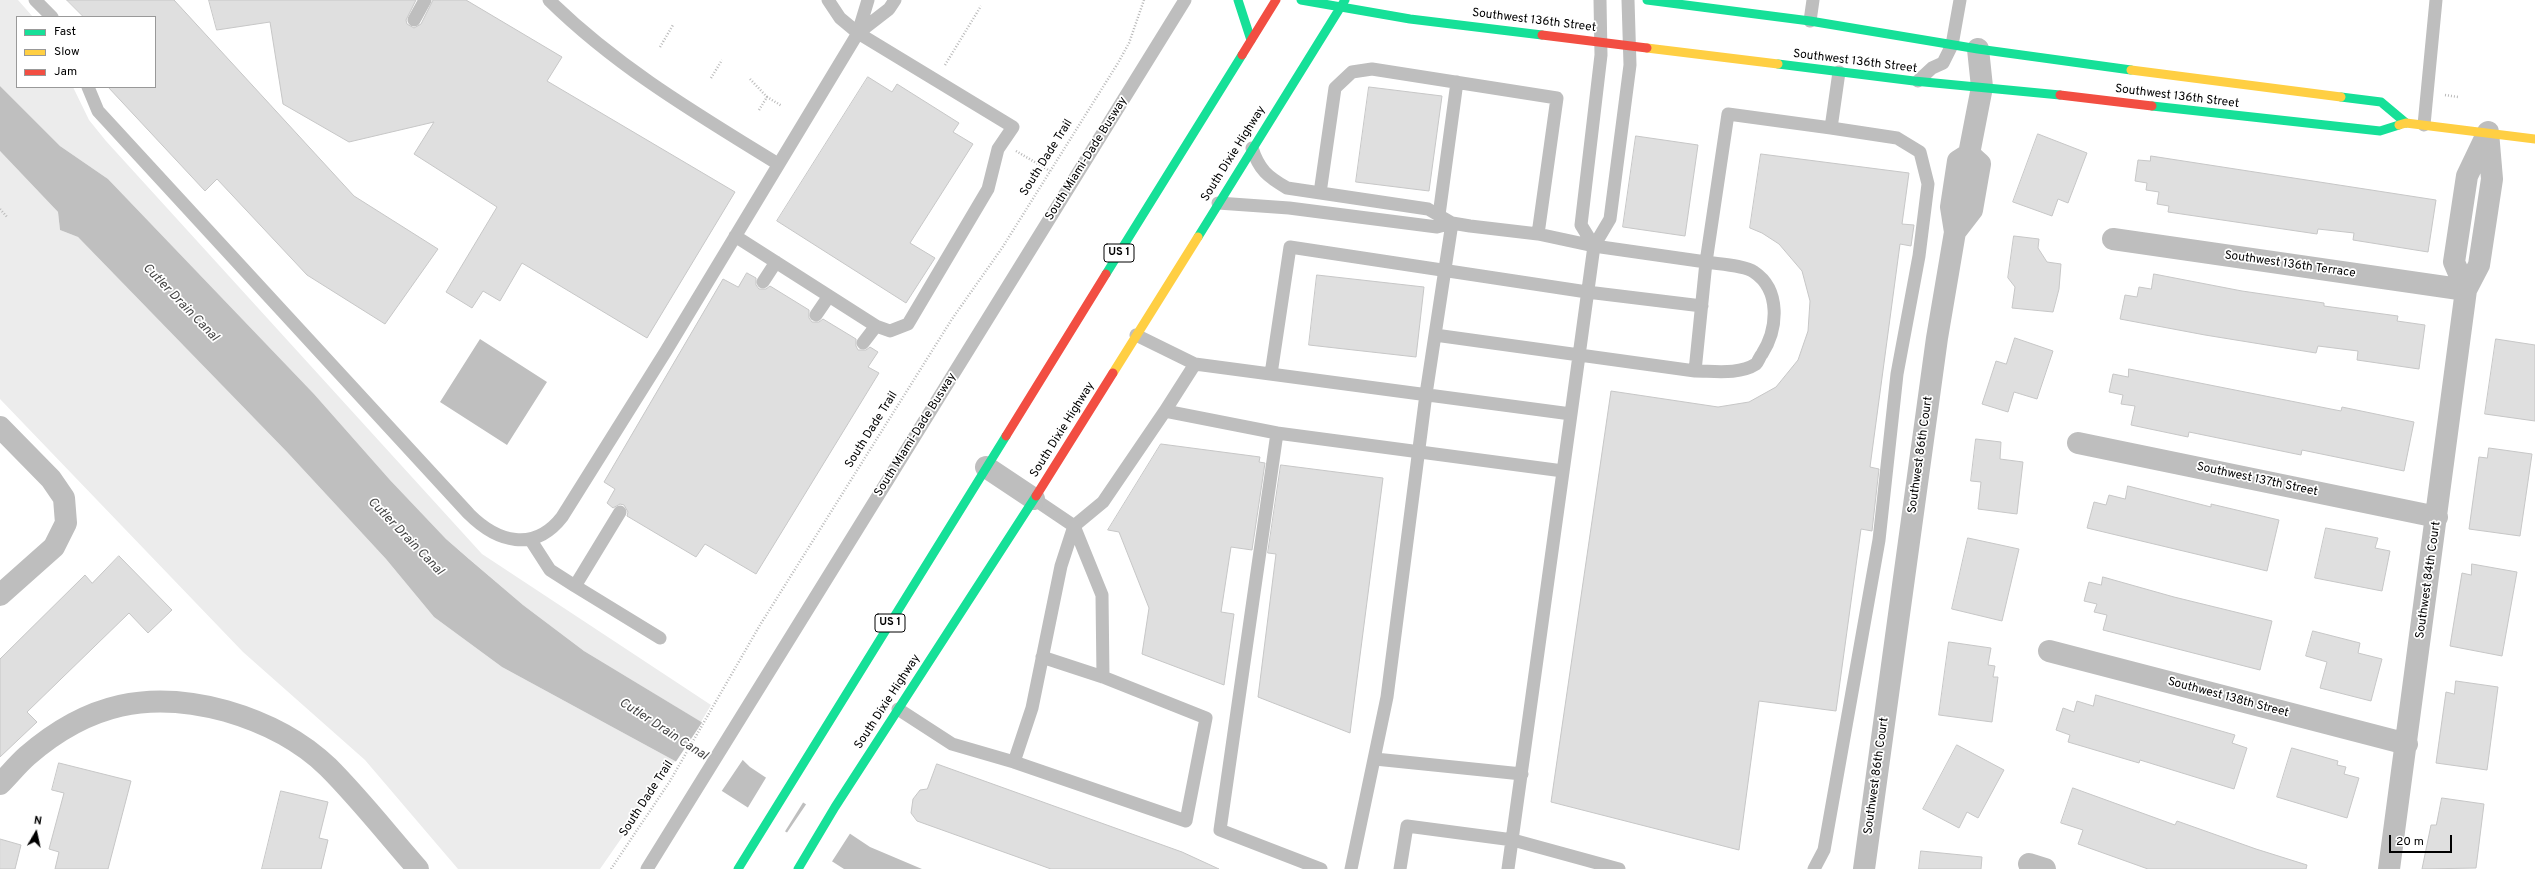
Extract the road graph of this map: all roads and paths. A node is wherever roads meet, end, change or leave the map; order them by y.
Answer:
1 (35, 0) edge
2 (425, 0) edge
3 (549, 0) edge
4 (828, 0) edge
5 (868, 0) edge
6 (895, 0) edge
7 (1144, 0) edge
8 (1185, 0) edge
9 (1238, 0) edge
10 (1276, 0) edge
11 (1301, 0) edge
12 (1600, 0) edge
13 (1628, 0) edge
14 (1647, 0) edge
15 (1814, 0) edge
16 (1960, 0) edge
17 (2436, 0) edge
18 (1342, 4) edge
19 (1707, 4) edge
20 (982, 6) dead end
21 (51, 16) edge
22 (414, 20) dead end
23 (1810, 21) junction
24 (673, 25) dead end
25 (858, 33) junction
26 (1252, 40) junction
27 (1601, 41) junction
28 (1629, 45) junction
29 (1952, 45) junction
30 (660, 47) dead end
31 (1978, 49) junction
32 (722, 60) dead end
33 (942, 70) dead end
34 (1839, 72) junction
35 (711, 78) dead end
36 (750, 79) dead end
37 (1918, 81) junction
38 (1456, 82) junction
39 (1982, 87) junction
40 (88, 88) edge
41 (767, 97) junction
42 (782, 106) dead end
43 (759, 110) dead end
44 (2406, 123) junction
45 (2424, 125) junction
46 (1831, 128) junction
47 (2488, 132) junction
48 (2535, 139) edge
49 (1252, 148) junction
50 (1013, 150) dead end
51 (778, 164) junction
52 (1050, 171) junction
53 (1320, 192) junction
54 (1218, 203) junction
55 (0, 209) edge
56 (1439, 215) junction
57 (8, 218) dead end
58 (1452, 222) junction
59 (1538, 234) junction
60 (735, 236) junction
61 (2114, 239) dead end
62 (1594, 246) junction
63 (776, 262) junction
64 (1706, 262) junction
65 (1445, 270) junction
66 (762, 282) dead end
67 (2466, 290) junction
68 (1587, 292) junction
69 (829, 296) junction
70 (1702, 306) junction
71 (816, 315) dead end
72 (876, 326) junction
73 (1136, 335) junction
74 (1435, 335) junction
75 (863, 343) dead end
76 (1579, 354) junction
77 (1195, 364) junction
78 (1696, 371) junction
79 (1271, 374) junction
80 (1426, 394) junction
81 (1165, 411) junction
82 (1571, 414) junction
83 (0, 428) edge
84 (1276, 433) junction
85 (2078, 443) dead end
86 (1418, 451) junction
87 (986, 467) junction
88 (1563, 471) junction
89 (1034, 499) junction
90 (620, 512) dead end
91 (2437, 517) junction
92 (1074, 526) junction
93 (530, 539) junction
94 (575, 586) junction
95 (0, 595) edge
96 (660, 638) dead end
97 (2049, 651) dead end
98 (1042, 656) junction
99 (1103, 677) junction
100 (898, 709) junction
101 (2407, 744) junction
102 (1375, 759) junction
103 (1014, 762) junction
104 (1522, 774) junction
105 (0, 784) edge
106 (1513, 840) junction
107 (418, 869) edge
108 (611, 869) edge
109 (646, 869) edge
110 (738, 869) edge
111 (798, 869) edge
112 (1321, 869) edge
113 (1351, 869) edge
114 (1400, 869) edge
115 (1508, 869) edge
116 (1619, 869) edge
117 (1814, 869) edge
118 (1864, 869) edge
119 (2389, 869) edge

1 - 21 lane
2 - 22 lane
3 - 51 lane
4 - 25 lane
5 - 25 lane
6 - 25 lane
7 - 52 path, South Dade Trail
8 - 109 lane, South Miami-Dade Busway
9 - 26 main road
10 - 26 main road, US 1
11 - 18 main road, Southwest 136th Street
12 - 27 lane
13 - 28 lane
14 - 19 main road, Southwest 136th Street
15 - 23 lane
16 - 29 lane
17 - 45 lane
18 - 27 main road, Southwest 136th Street
18 - 49 main road, South Dixie Highway
19 - 23 main road, Southwest 136th Street
20 - 33 path
23 - 29 main road, Southwest 136th Street
24 - 30 path
25 - 51 lane
25 - 72 lane
26 - 87 main road, US 1
27 - 28 main road, Southwest 136th Street
27 - 62 lane
28 - 34 main road, Southwest 136th Street
28 - 62 lane
29 - 31 main road, Southwest 136th Street
29 - 37 lane
31 - 39 street
31 - 44 main road, Southwest 136th Street
32 - 35 path
34 - 37 main road, Southwest 136th Street
34 - 46 lane
36 - 41 path
37 - 39 main road, Southwest 136th Street
38 - 53 lane
38 - 56 lane
38 - 59 lane
39 - 44 main road, Southwest 136th Street
39 - 118 street, Southwest 86th Court
40 - 93 lane
41 - 42 path
41 - 43 path
44 - 45 main road, Southwest 136th Street
45 - 47 main road, Southwest 136th Street
46 - 64 lane
46 - 117 lane
47 - 48 main road, Southwest 136th Street
47 - 67 street
49 - 53 lane
49 - 54 main road, South Dixie Highway
50 - 52 path
51 - 60 lane
52 - 108 path, South Dade Trail
53 - 56 lane
54 - 58 lane
54 - 73 main road, South Dixie Highway
55 - 57 path
56 - 58 lane
58 - 59 lane
58 - 65 lane
59 - 62 lane
60 - 63 lane
60 - 93 lane
61 - 67 street, Southwest 136th Terrace
62 - 64 lane
62 - 68 lane
63 - 66 lane
63 - 69 lane
64 - 70 lane
64 - 78 lane
65 - 68 lane
65 - 74 lane
65 - 79 lane
67 - 91 street, Southwest 84th Court
68 - 70 lane
68 - 76 lane
69 - 71 lane
69 - 72 lane
70 - 78 lane
72 - 75 lane
73 - 77 lane
73 - 89 main road, South Dixie Highway
74 - 76 lane
74 - 80 lane
76 - 78 lane
76 - 82 lane
77 - 79 lane
77 - 81 lane
79 - 80 lane
80 - 82 lane
80 - 86 lane
81 - 84 lane
81 - 92 lane
82 - 88 lane
83 - 95 street
84 - 86 lane
84 - 112 lane
85 - 91 street, Southwest 137th Street
86 - 88 lane
86 - 102 lane
87 - 89 street
87 - 110 main road, US 1
88 - 104 lane
89 - 92 lane
89 - 100 main road, South Dixie Highway
90 - 94 lane
91 - 101 street, Southwest 84th Court
92 - 98 lane
92 - 99 lane
93 - 94 lane
94 - 96 lane
97 - 101 street, Southwest 138th Street
98 - 99 lane
98 - 103 lane
99 - 103 lane
100 - 103 lane
100 - 111 main road, South Dixie Highway
101 - 119 street, Southwest 84th Court
102 - 104 lane
102 - 113 lane
104 - 106 lane
105 - 107 street
106 - 114 lane
106 - 115 lane
106 - 116 lane

